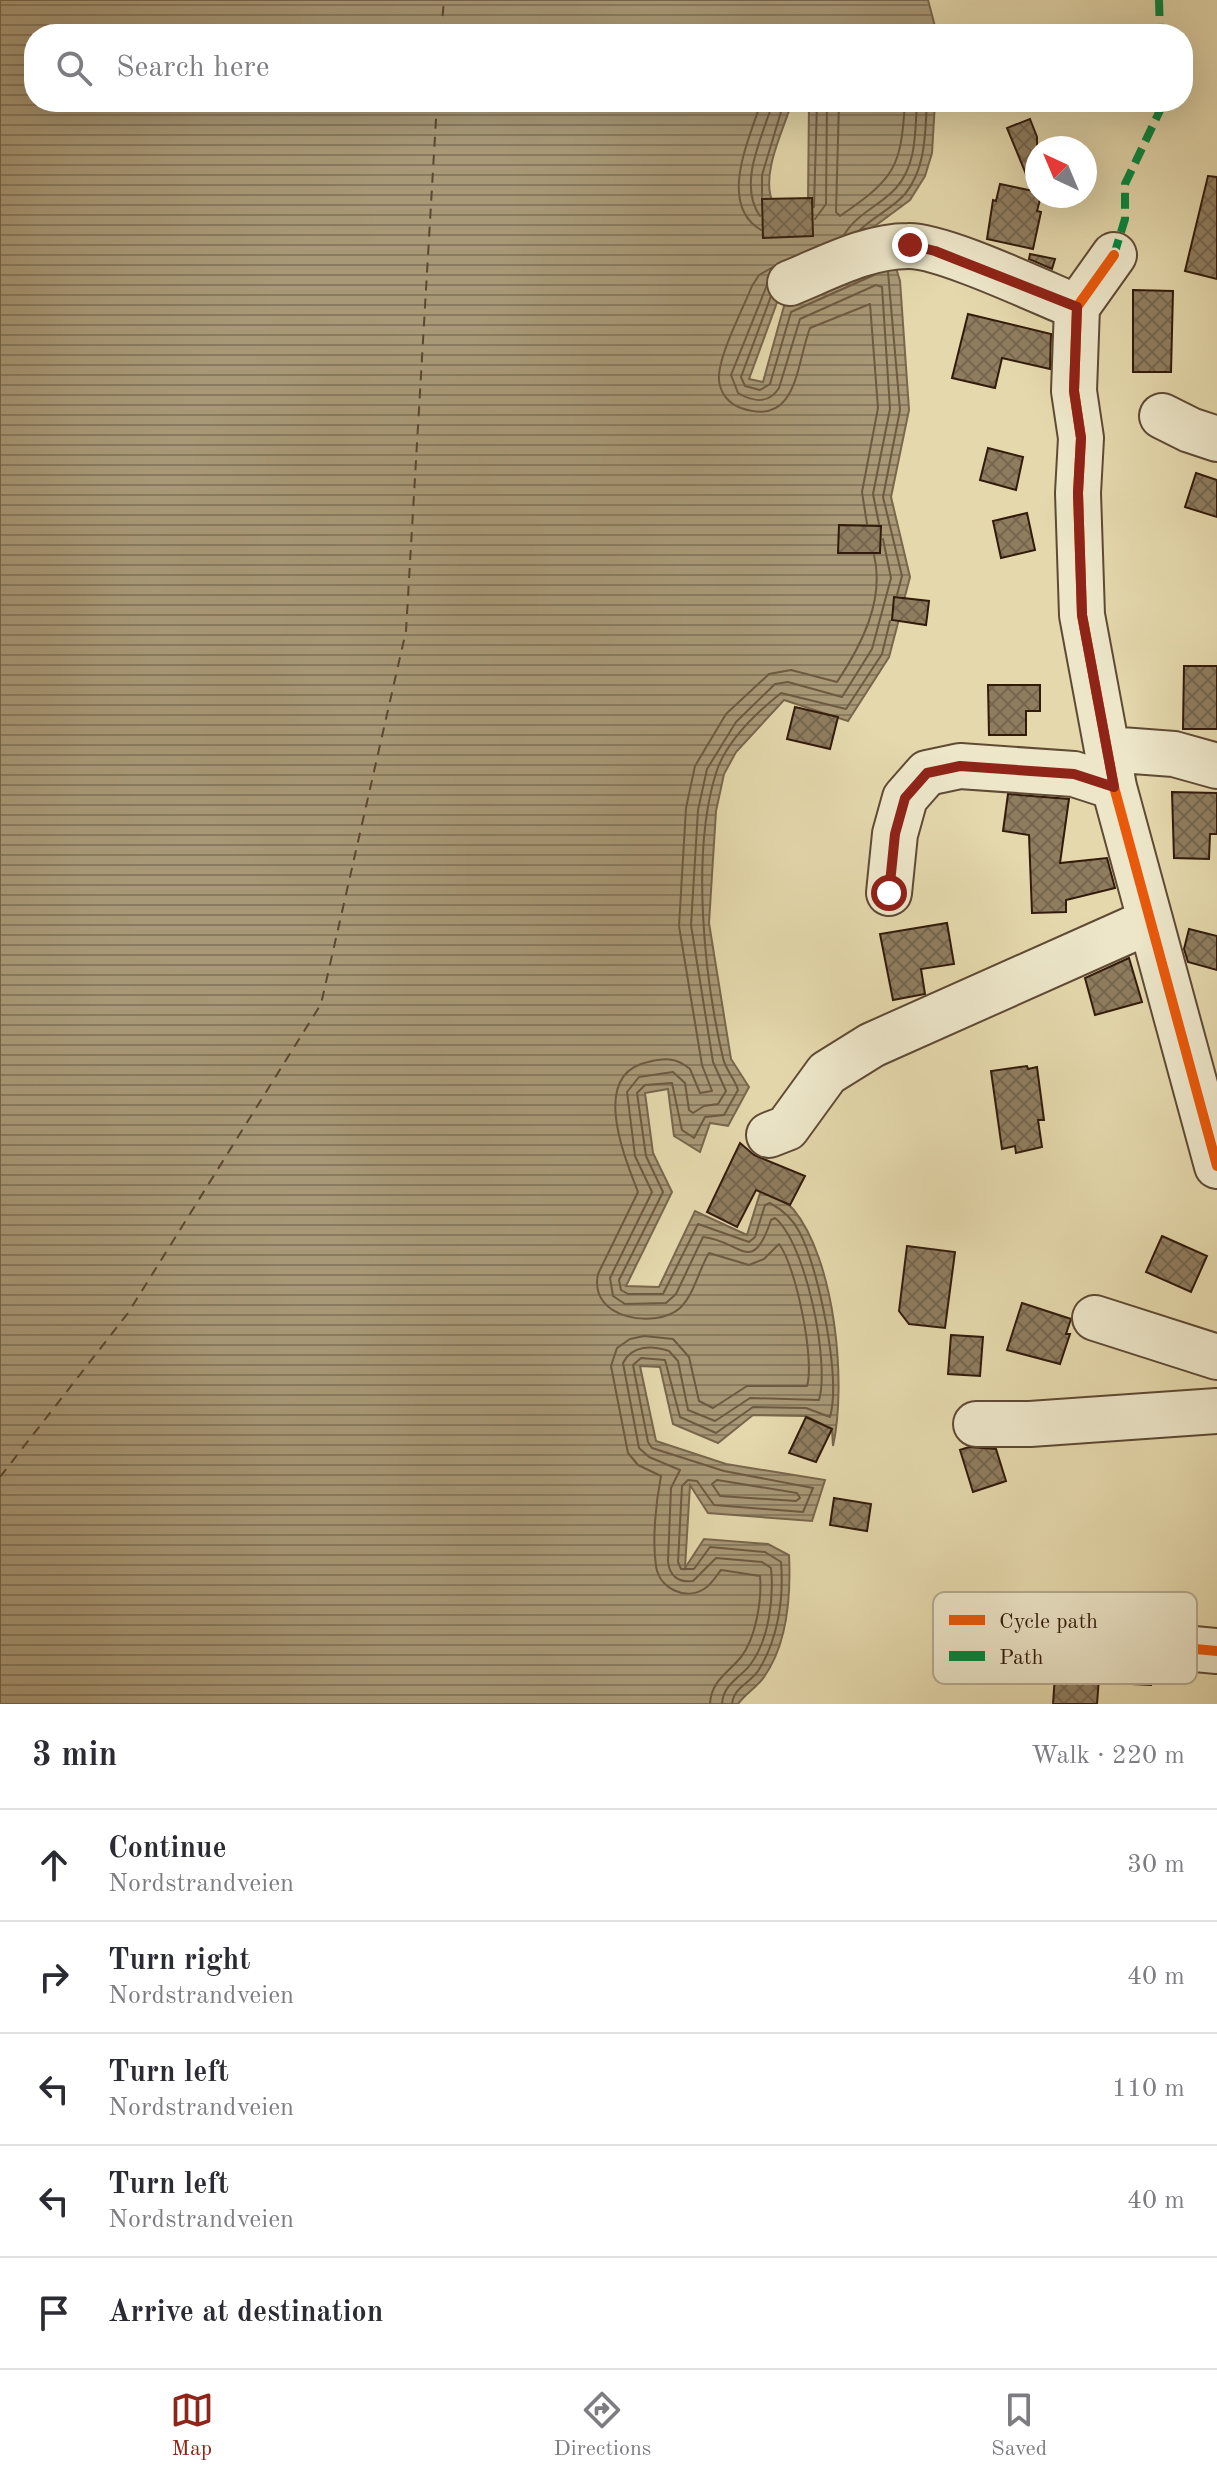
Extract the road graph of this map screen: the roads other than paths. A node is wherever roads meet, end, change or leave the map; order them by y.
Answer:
1 (1114, 255) dead end
2 (790, 283) dead end
3 (1077, 307) junction
4 (1162, 416) dead end
5 (1217, 439) edge
6 (1217, 766) edge
7 (1110, 768) junction
8 (889, 893) dead end
9 (1150, 921) junction
10 (769, 1135) dead end
11 (1217, 1166) edge
12 (1095, 1318) dead end
13 (1217, 1357) edge
14 (1217, 1411) edge
15 (976, 1424) dead end
16 (1197, 1649) edge
17 (1217, 1651) edge

1 - 3 street
2 - 3 street
3 - 7 street
4 - 5 street
6 - 7 street
7 - 8 street
7 - 9 street
9 - 10 street
9 - 11 street
12 - 13 street
14 - 15 street
16 - 17 street

